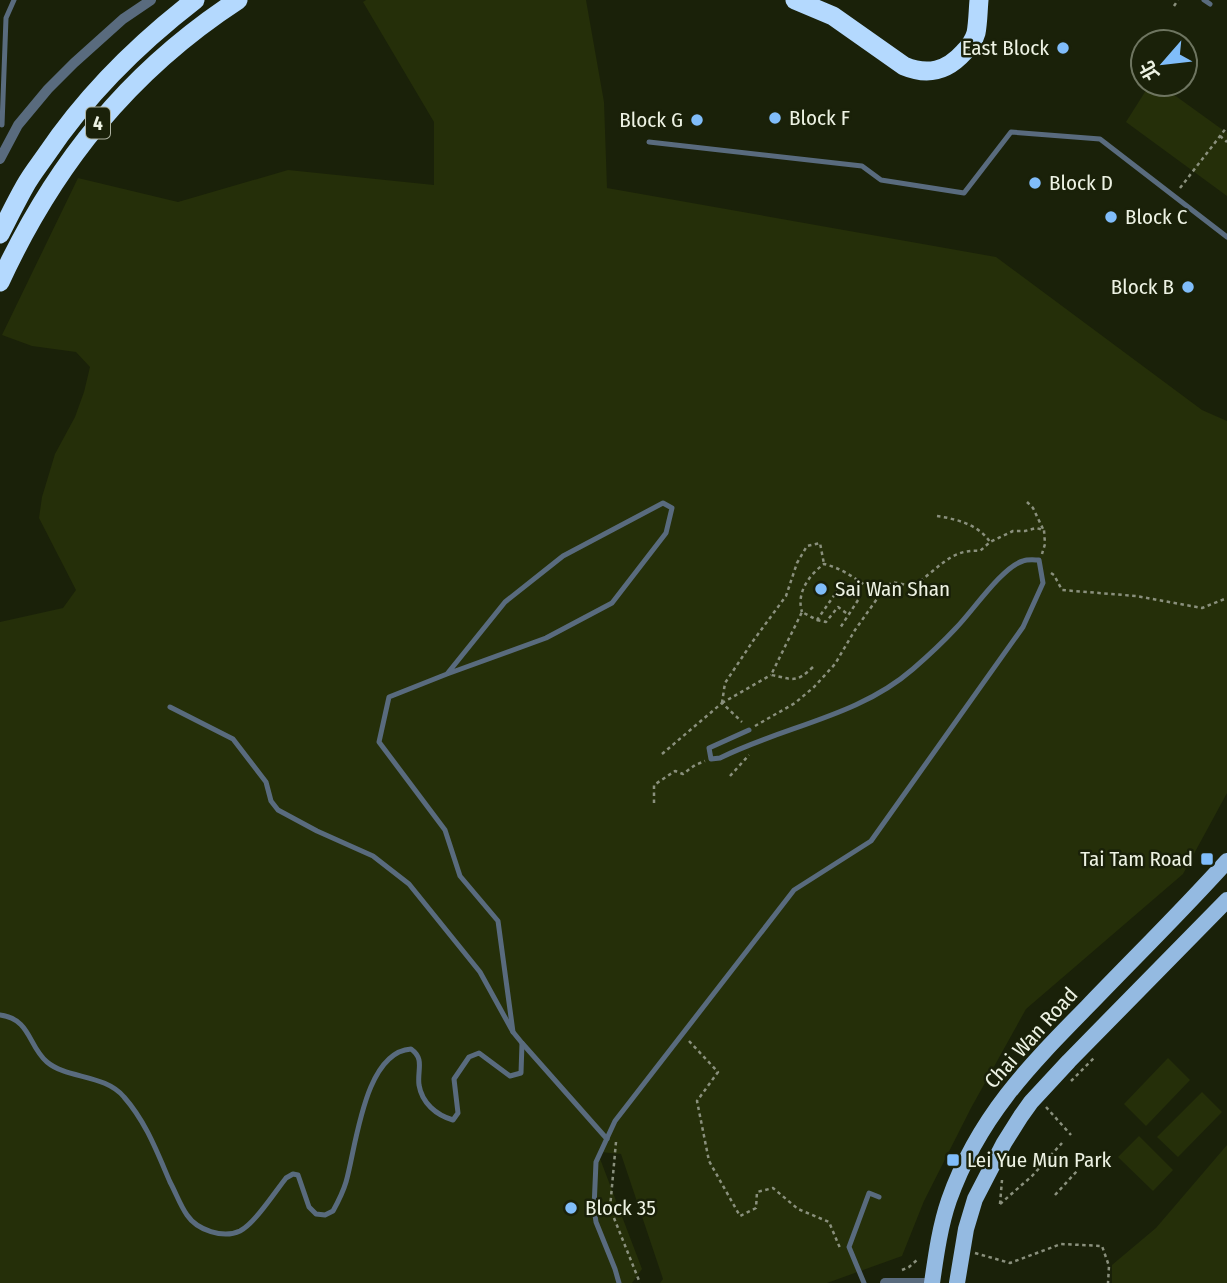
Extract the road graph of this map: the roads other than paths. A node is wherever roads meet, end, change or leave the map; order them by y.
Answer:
1 (14, 0) edge
2 (151, 0) edge
3 (195, 0) edge
4 (238, 0) edge
5 (795, 0) edge
6 (979, 0) edge
7 (2, 125) dead end
8 (649, 142) dead end
9 (0, 159) edge
10 (0, 234) edge
11 (1227, 237) edge
12 (0, 282) edge
13 (447, 674) junction
14 (170, 707) dead end
15 (749, 730) road end
16 (1227, 861) edge
17 (1227, 900) edge
18 (0, 1014) edge
19 (513, 1032) junction
20 (522, 1043) junction
21 (607, 1139) junction
22 (879, 1197) dead end
23 (619, 1283) edge
24 (864, 1283) edge
25 (885, 1283) edge
26 (931, 1283) edge
27 (957, 1283) edge

1 - 7 lane
2 - 9 street
3 - 10 highway, 4
4 - 12 highway, 4
5 - 6 highway
8 - 11 lane
13 - 13 lane
13 - 19 lane
14 - 19 lane
15 - 21 lane
16 - 26 main road, Chai Wan Road
17 - 27 main road, Chai Wan Road
18 - 20 lane
19 - 20 lane
20 - 21 lane
21 - 23 lane
22 - 24 lane
25 - 26 street

